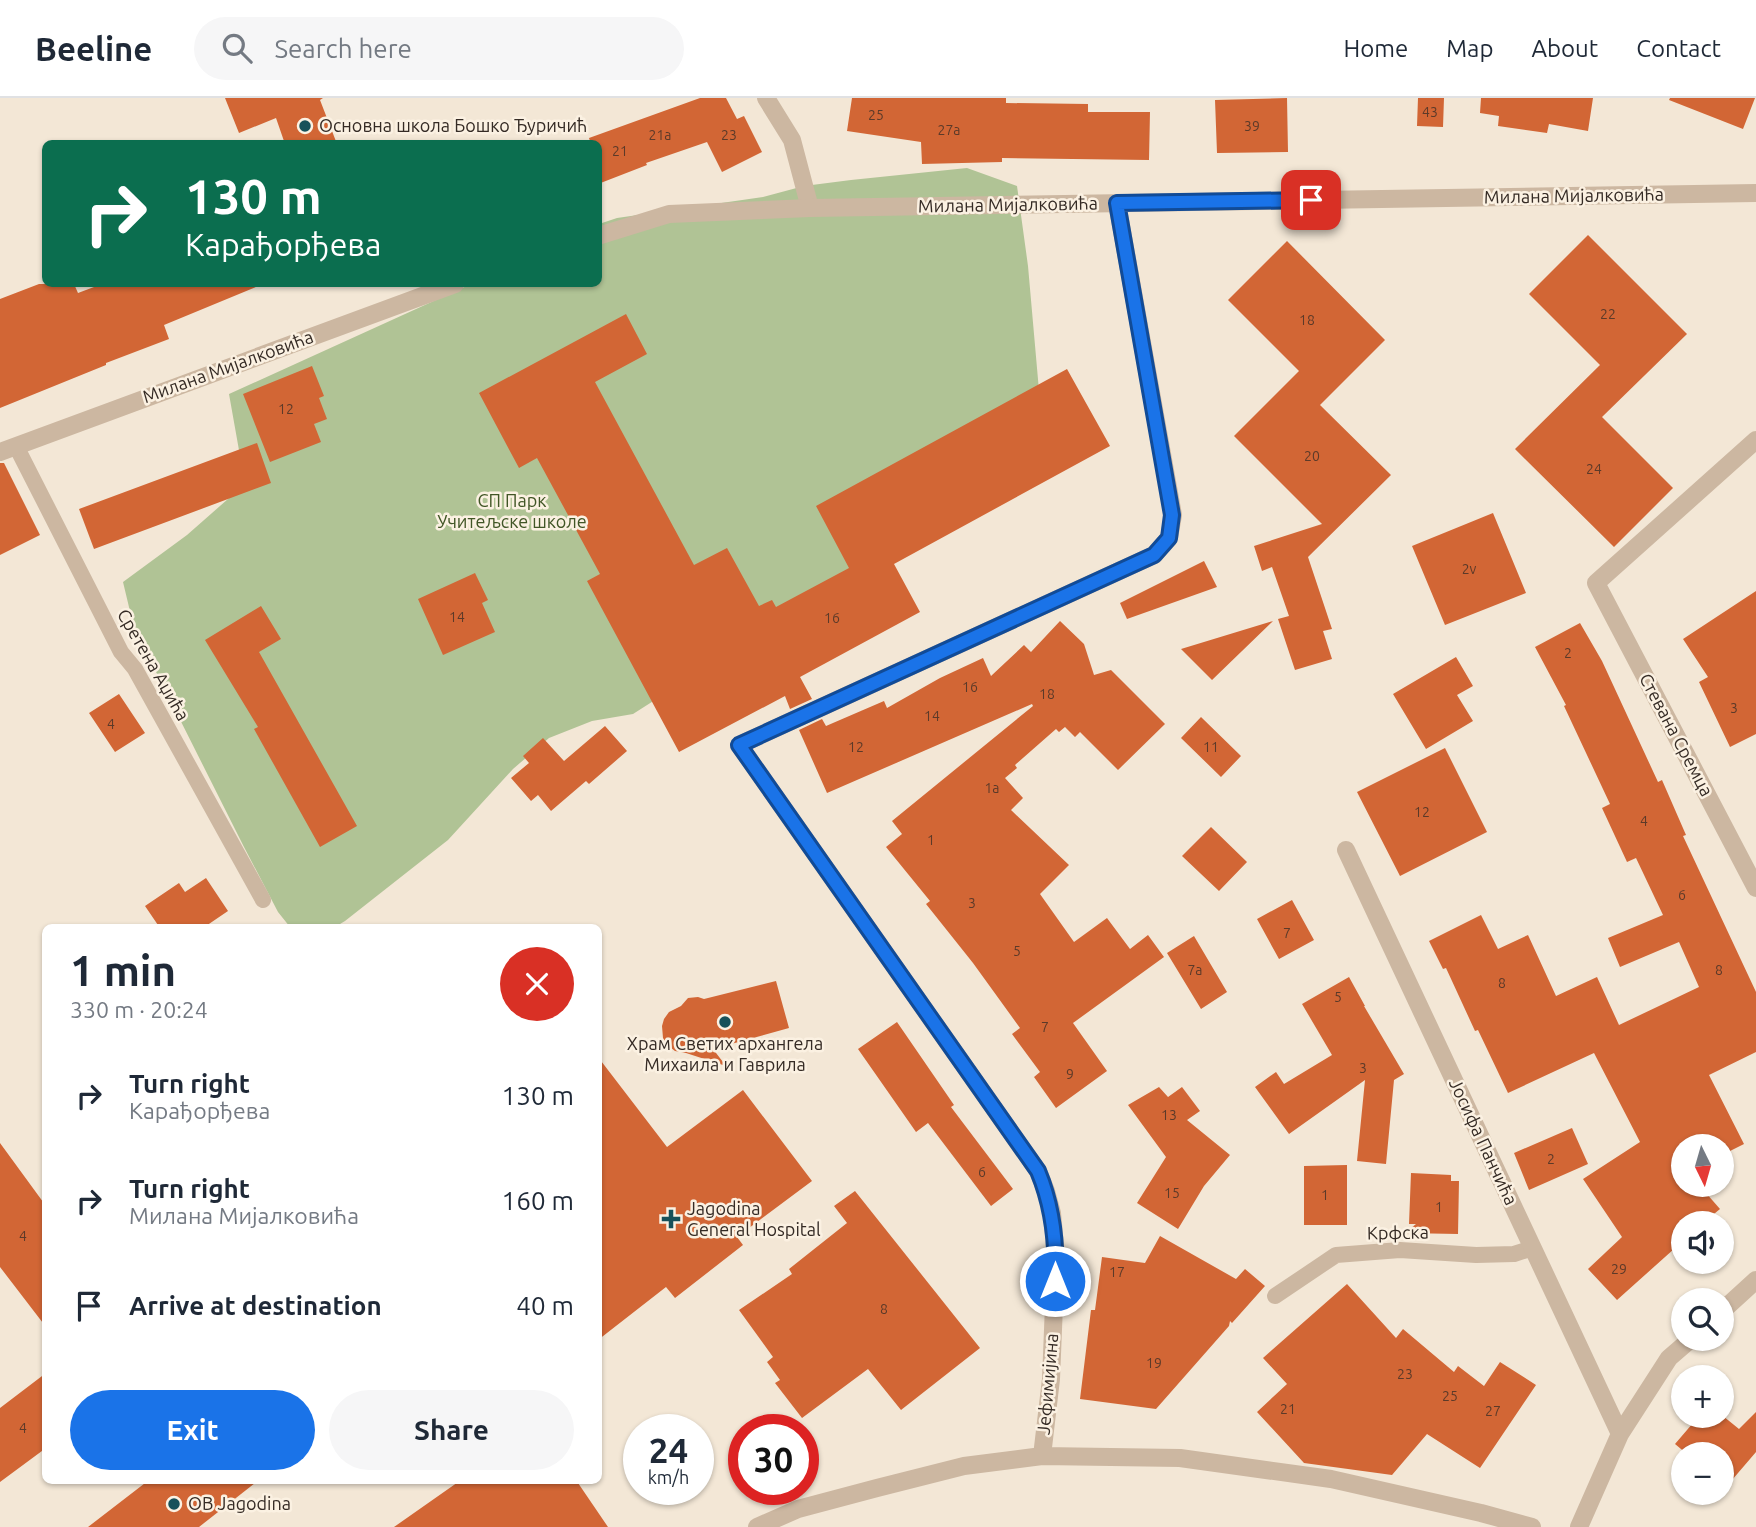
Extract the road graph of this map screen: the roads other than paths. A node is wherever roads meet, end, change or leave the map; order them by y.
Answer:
1 (766, 98) edge
2 (1756, 193) edge
3 (1117, 203) junction
4 (810, 208) junction
5 (602, 235) edge
6 (447, 287) edge
7 (1756, 440) edge
8 (8, 449) edge
9 (1346, 850) dead end
10 (1756, 888) edge
11 (263, 900) dead end
12 (1533, 1248) junction
13 (1756, 1280) edge
14 (1275, 1296) dead end
15 (1734, 1300) edge
16 (1677, 1351) edge
17 (1620, 1434) junction
18 (1042, 1456) junction
19 (757, 1527) edge
20 (1532, 1527) edge
21 (1578, 1527) edge

1 - 4 street
2 - 3 street, Милана Мијалковића
3 - 4 street, Милана Мијалковића
3 - 18 street, Јефимијина
4 - 5 street, Милана Мијалковића
6 - 8 street, Милана Мијалковића
7 - 10 street, Стевана Сремца
8 - 11 lane, Сретена Аџића
9 - 12 street, Јосифа Панчића
12 - 14 lane, Крфска
12 - 17 street, Јосифа Панчића
13 - 15 street
16 - 17 street
17 - 21 street
18 - 19 street
18 - 20 street, Јефимијина

